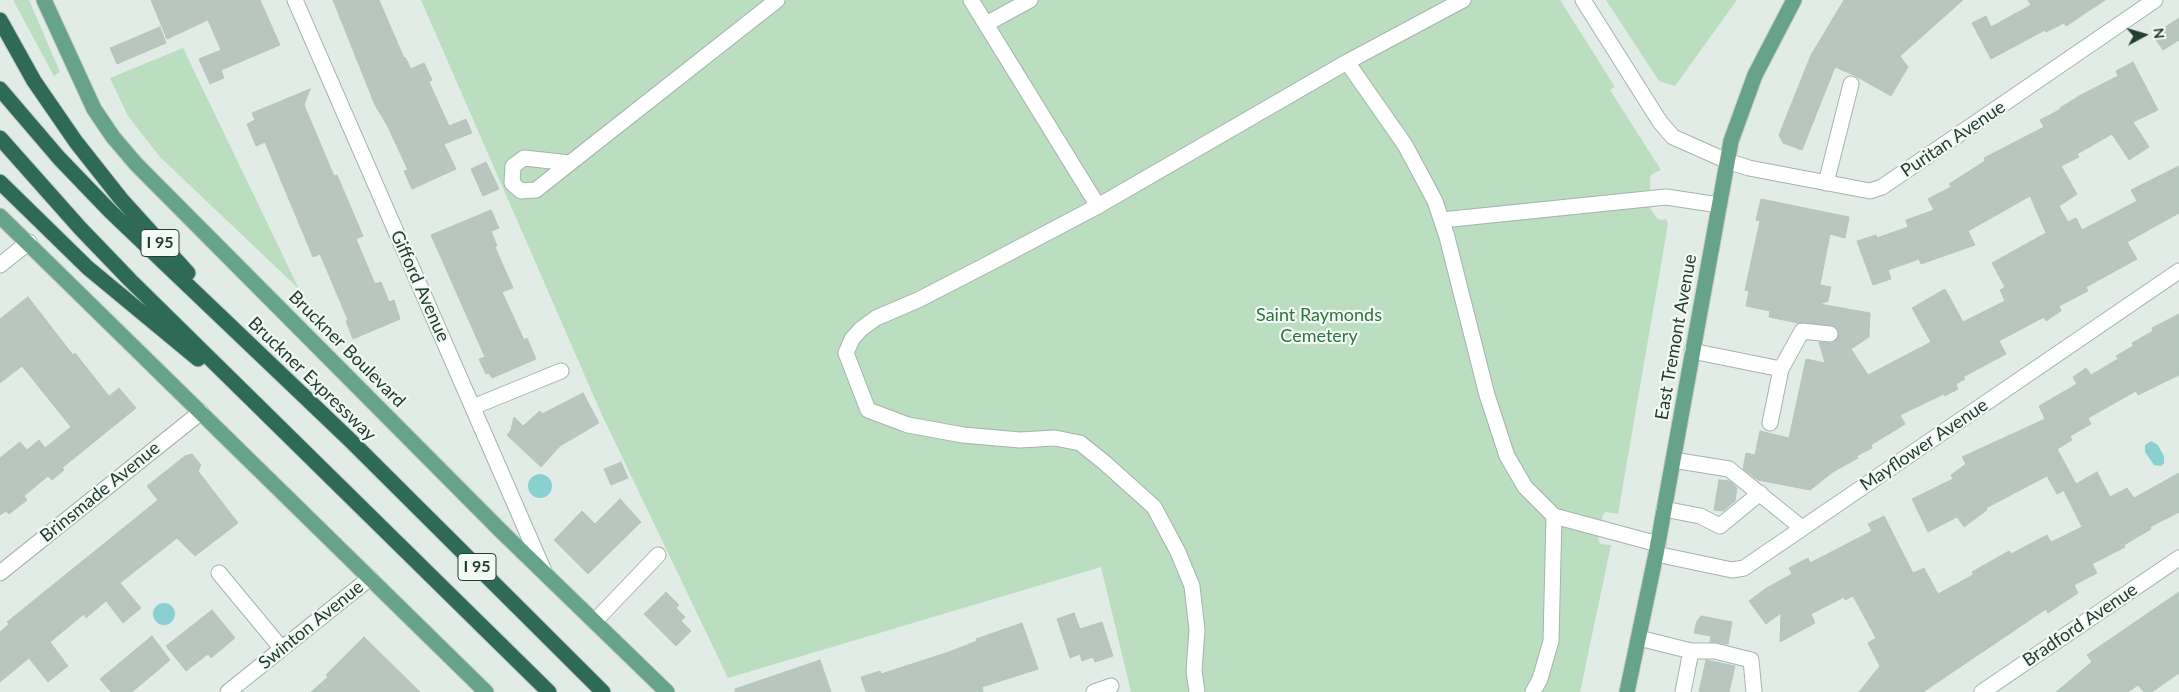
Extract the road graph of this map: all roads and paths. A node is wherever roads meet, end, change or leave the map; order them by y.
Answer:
1 (44, 0) edge
2 (295, 0) edge
3 (777, 0) edge
4 (971, 0) edge
5 (1030, 0) edge
6 (1463, 0) edge
7 (1583, 0) edge
8 (1794, 0) edge
9 (2155, 0) edge
10 (0, 20) edge
11 (986, 24) junction
12 (1348, 62) junction
13 (1851, 84) dead end
14 (0, 89) edge
15 (0, 138) edge
16 (1727, 161) junction
17 (570, 163) dead end
18 (0, 182) edge
19 (1826, 183) junction
20 (1719, 205) junction
21 (1098, 206) junction
22 (0, 216) edge
23 (1442, 220) junction
24 (28, 242) junction
25 (0, 265) edge
26 (2179, 271) edge
27 (1830, 334) dead end
28 (1692, 351) junction
29 (1781, 369) junction
30 (561, 371) dead end
31 (473, 407) junction
32 (260, 408) junction
33 (201, 412) junction
34 (1770, 423) dead end
35 (350, 441) junction
36 (1673, 460) junction
37 (1760, 493) junction
38 (1664, 509) junction
39 (1554, 516) junction
40 (1802, 528) junction
41 (1657, 549) junction
42 (658, 555) dead end
43 (2179, 558) edge
44 (544, 571) junction
45 (0, 573) edge
46 (219, 573) dead end
47 (370, 578) junction
48 (595, 621) junction
49 (1639, 638) junction
50 (282, 649) junction
51 (1691, 651) junction
52 (1111, 686) dead end
53 (228, 692) edge
54 (486, 692) edge
55 (549, 692) edge
56 (603, 692) edge
57 (667, 692) edge
58 (1094, 692) edge
59 (1197, 692) edge
60 (1533, 692) edge
61 (1628, 692) edge
62 (1683, 692) edge
63 (1754, 692) edge
64 (1982, 692) edge

1 - 44 main road, Bruckner Boulevard
2 - 31 street, Gifford Avenue
3 - 17 street
4 - 11 street
5 - 11 street
6 - 12 street
7 - 16 street, Puritan Avenue
8 - 16 main road, East Tremont Avenue
9 - 19 street, Puritan Avenue
10 - 35 highway, I 95
11 - 21 street
12 - 21 street
12 - 23 street
13 - 19 street
14 - 35 highway, Bruckner Expressway
15 - 32 highway, I 95
16 - 19 street, Puritan Avenue
16 - 20 main road, East Tremont Avenue
18 - 32 highway
20 - 23 street
20 - 28 main road, East Tremont Avenue
21 - 59 street
22 - 24 main road
23 - 39 street
24 - 25 street
24 - 33 main road
26 - 40 street, Mayflower Avenue
27 - 29 street
28 - 29 street
28 - 36 main road, East Tremont Avenue
29 - 34 street
30 - 31 street
31 - 44 street, Gifford Avenue
32 - 55 highway, I 95
33 - 45 street, Brinsmade Avenue
33 - 47 main road
35 - 56 highway, Bruckner Expressway / I 95
36 - 37 street
36 - 38 main road, East Tremont Avenue
37 - 38 street
37 - 40 street
38 - 41 main road, East Tremont Avenue
39 - 41 street, Mayflower Avenue
39 - 60 street
40 - 41 street, Mayflower Avenue
41 - 49 main road, East Tremont Avenue
42 - 48 street
43 - 64 street, Bradford Avenue
44 - 48 main road, Bruckner Boulevard
46 - 50 street
47 - 50 street, Swinton Avenue
47 - 54 main road
48 - 57 main road, Bruckner Boulevard
49 - 51 street
49 - 61 main road, East Tremont Avenue
50 - 53 street, Swinton Avenue
51 - 62 street
51 - 63 street
52 - 58 street

